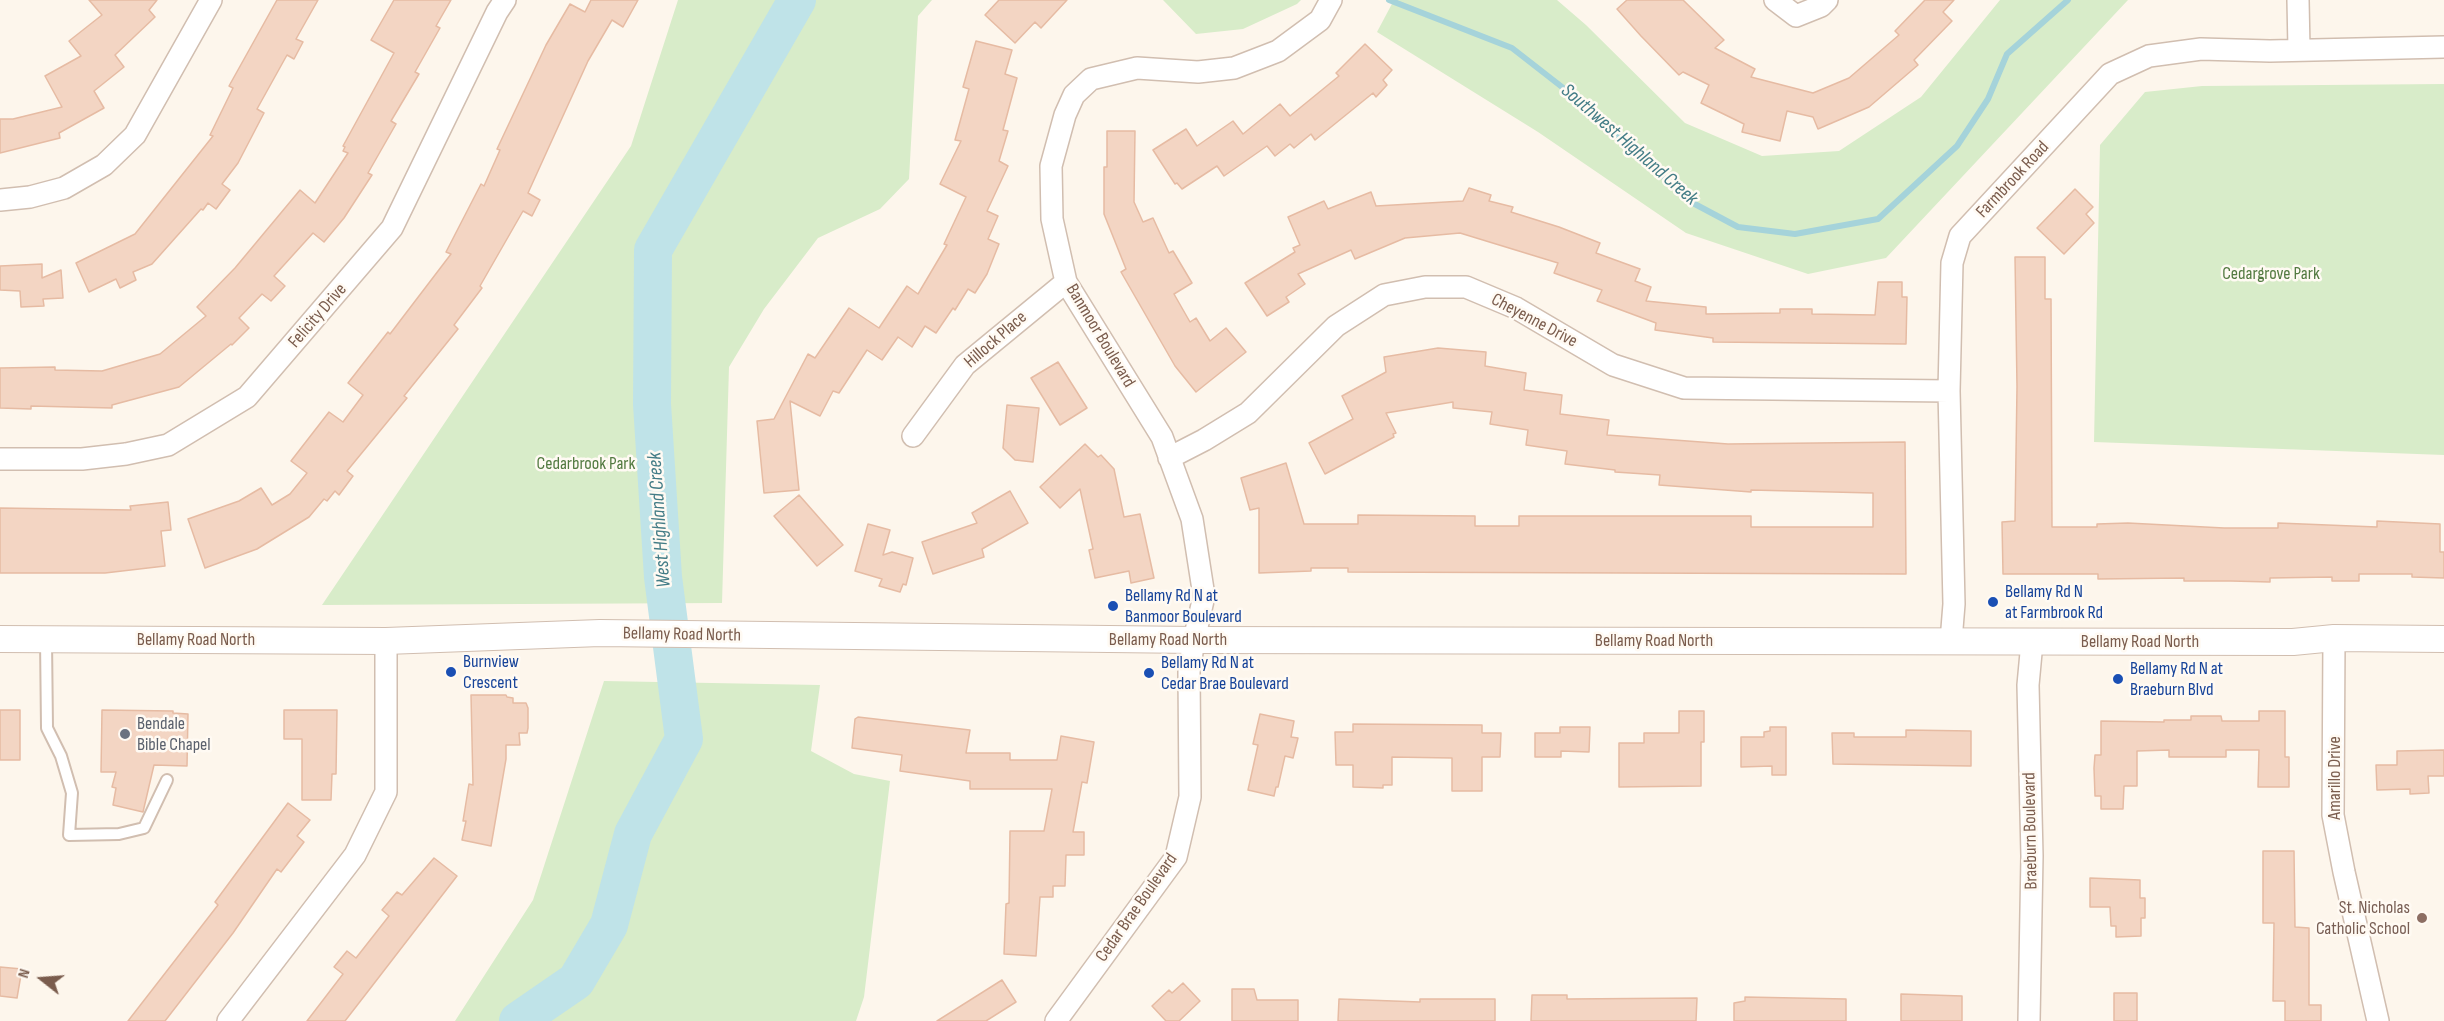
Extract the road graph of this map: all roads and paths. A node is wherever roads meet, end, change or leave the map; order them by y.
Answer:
1 (212, 0) edge
2 (505, 0) edge
3 (1331, 0) edge
4 (1775, 0) edge
5 (1827, 0) edge
6 (2298, 0) edge
7 (2444, 47) edge
8 (2299, 49) junction
9 (0, 200) edge
10 (1066, 282) junction
11 (1949, 391) junction
12 (913, 436) dead end
13 (1169, 458) junction
14 (0, 459) edge
15 (2334, 638) junction
16 (0, 639) edge
17 (2444, 639) edge
18 (46, 640) junction
19 (1194, 640) junction
20 (386, 641) junction
21 (1952, 641) junction
22 (2032, 642) junction
23 (166, 780) dead end
24 (228, 1021) edge
25 (1056, 1021) edge
26 (2029, 1021) edge
27 (2378, 1021) edge

1 - 9 street
2 - 14 street, Felicity Drive
3 - 10 street, Banmoor Boulevard
4 - 5 street
6 - 8 street
7 - 8 street, Farmbrook Road
8 - 11 street, Farmbrook Road
10 - 12 street, Hillock Place
10 - 13 street, Banmoor Boulevard
11 - 13 street, Cheyenne Drive
11 - 21 street, Farmbrook Road
13 - 19 street, Banmoor Boulevard
15 - 17 street, Bellamy Road North
15 - 22 street, Bellamy Road North
15 - 27 street, Amarillo Drive
16 - 18 street, Bellamy Road North
18 - 20 street, Bellamy Road North
18 - 23 lane
19 - 20 street, Bellamy Road North
19 - 21 street, Bellamy Road North
19 - 25 street, Cedar Brae Boulevard
20 - 24 street
21 - 22 street, Bellamy Road North
22 - 26 street, Braeburn Boulevard

